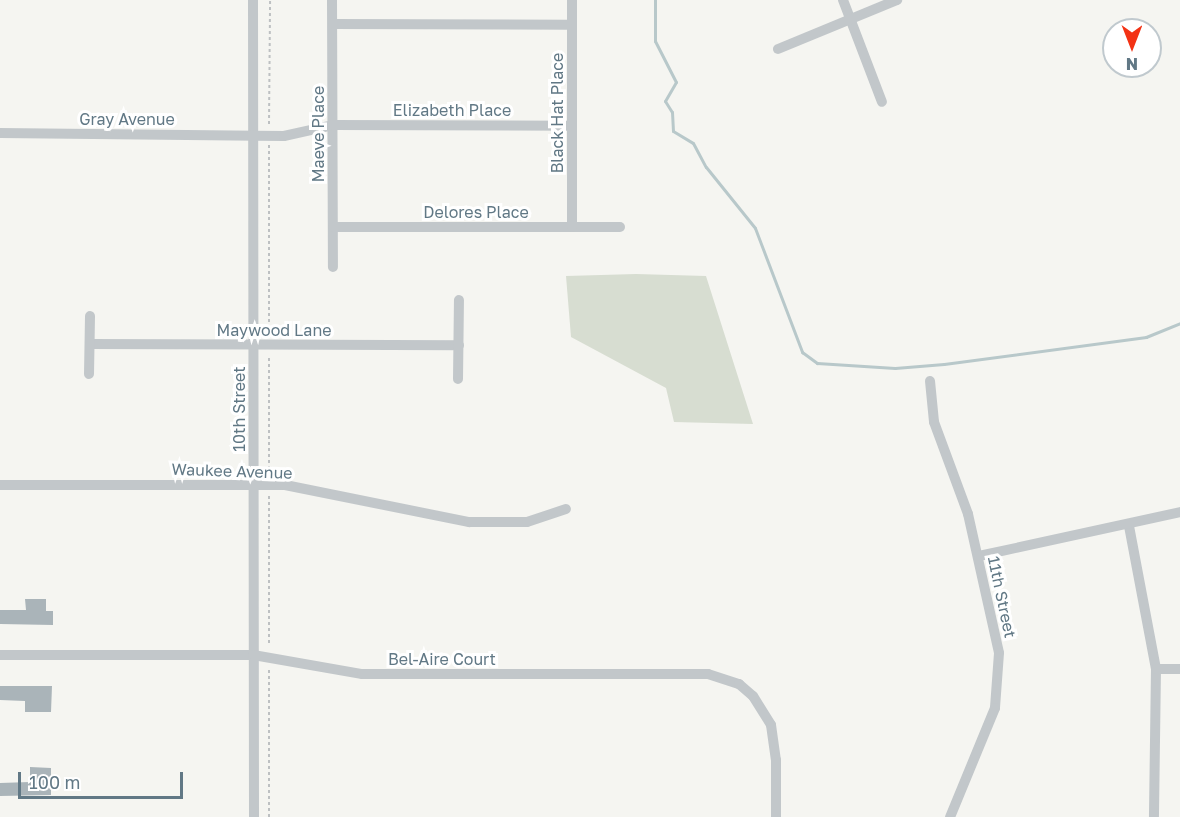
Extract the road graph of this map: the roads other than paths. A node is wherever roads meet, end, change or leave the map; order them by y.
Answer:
1 (253, 0) edge
2 (332, 0) edge
3 (572, 0) edge
4 (843, 0) edge
5 (897, 0) edge
6 (850, 19) junction
7 (333, 24) junction
8 (572, 25) junction
9 (778, 48) dead end
10 (882, 102) dead end
11 (333, 125) junction
12 (572, 126) junction
13 (0, 134) edge
14 (254, 134) junction
15 (269, 135) joint
16 (333, 227) junction
17 (572, 227) junction
18 (620, 227) dead end
19 (333, 267) dead end
20 (459, 300) dead end
21 (90, 316) dead end
22 (90, 344) junction
23 (254, 345) junction
24 (459, 345) junction
25 (88, 374) dead end
26 (458, 380) dead end
27 (930, 381) dead end
28 (255, 484) junction
29 (0, 485) edge
30 (566, 509) dead end
31 (1180, 512) edge
32 (1129, 526) junction
33 (979, 556) junction
34 (0, 655) edge
35 (253, 655) junction
36 (1156, 669) junction
37 (1180, 669) edge
38 (254, 817) edge
39 (776, 817) edge
40 (950, 817) edge
41 (1154, 817) edge

1 - 14 street, 10th Street
2 - 7 street, Maeve Place
3 - 8 street, Black Hat Place
4 - 6 street
5 - 6 street
6 - 9 street
6 - 10 street
7 - 8 street
7 - 11 street, Maeve Place
8 - 12 street, Black Hat Place
11 - 12 street, Elizabeth Place
11 - 15 street, Elizabeth Place
11 - 16 street, Maeve Place
12 - 17 street, Black Hat Place
13 - 14 street, Gray Avenue
14 - 15 street, Gray Avenue
14 - 23 street, 10th Street
16 - 17 street, Delores Place
16 - 19 street, Maeve Place
17 - 18 street, Delores Place
20 - 24 street
21 - 22 street
22 - 23 street, Maywood Lane
22 - 25 street
23 - 24 street, Maywood Lane
23 - 28 street, 10th Street
24 - 26 street
27 - 33 street, 11th Street
28 - 29 street, Waukee Avenue
28 - 30 street, Waukee Avenue
28 - 35 street, 10th Street
31 - 32 street
32 - 33 street
32 - 36 street
33 - 40 street, 11th Street
34 - 35 street, Bel-Aire Court
35 - 38 street, 10th Street
35 - 39 street, Bel-Aire Court
36 - 37 street
36 - 41 street

